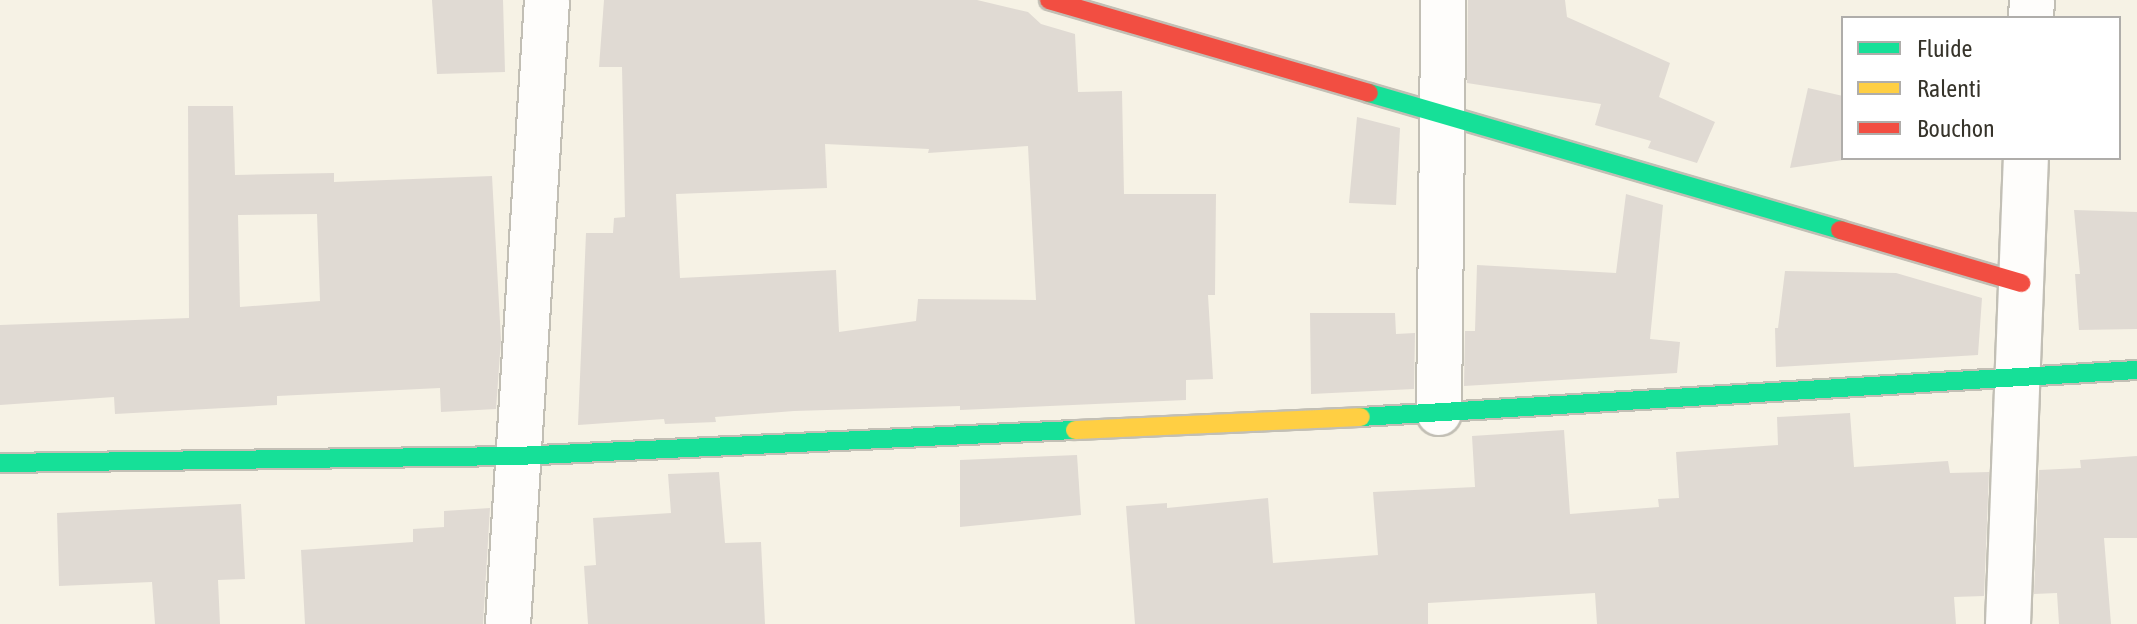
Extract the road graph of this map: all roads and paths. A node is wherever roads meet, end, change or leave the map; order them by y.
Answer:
1 (547, 0) edge
2 (1049, 0) edge
3 (1443, 0) edge
4 (1440, 116) junction
5 (2026, 160) edge
6 (2021, 283) junction
7 (2137, 370) edge
8 (2019, 376) junction
9 (1439, 413) junction
10 (517, 456) junction
11 (0, 463) edge
12 (508, 624) edge
13 (2008, 624) edge

1 - 10 street
2 - 4 street
3 - 4 street
4 - 6 street
4 - 9 street
5 - 6 street
6 - 8 street
7 - 8 street
8 - 9 street
8 - 13 street
9 - 10 street
10 - 11 street
10 - 12 street

